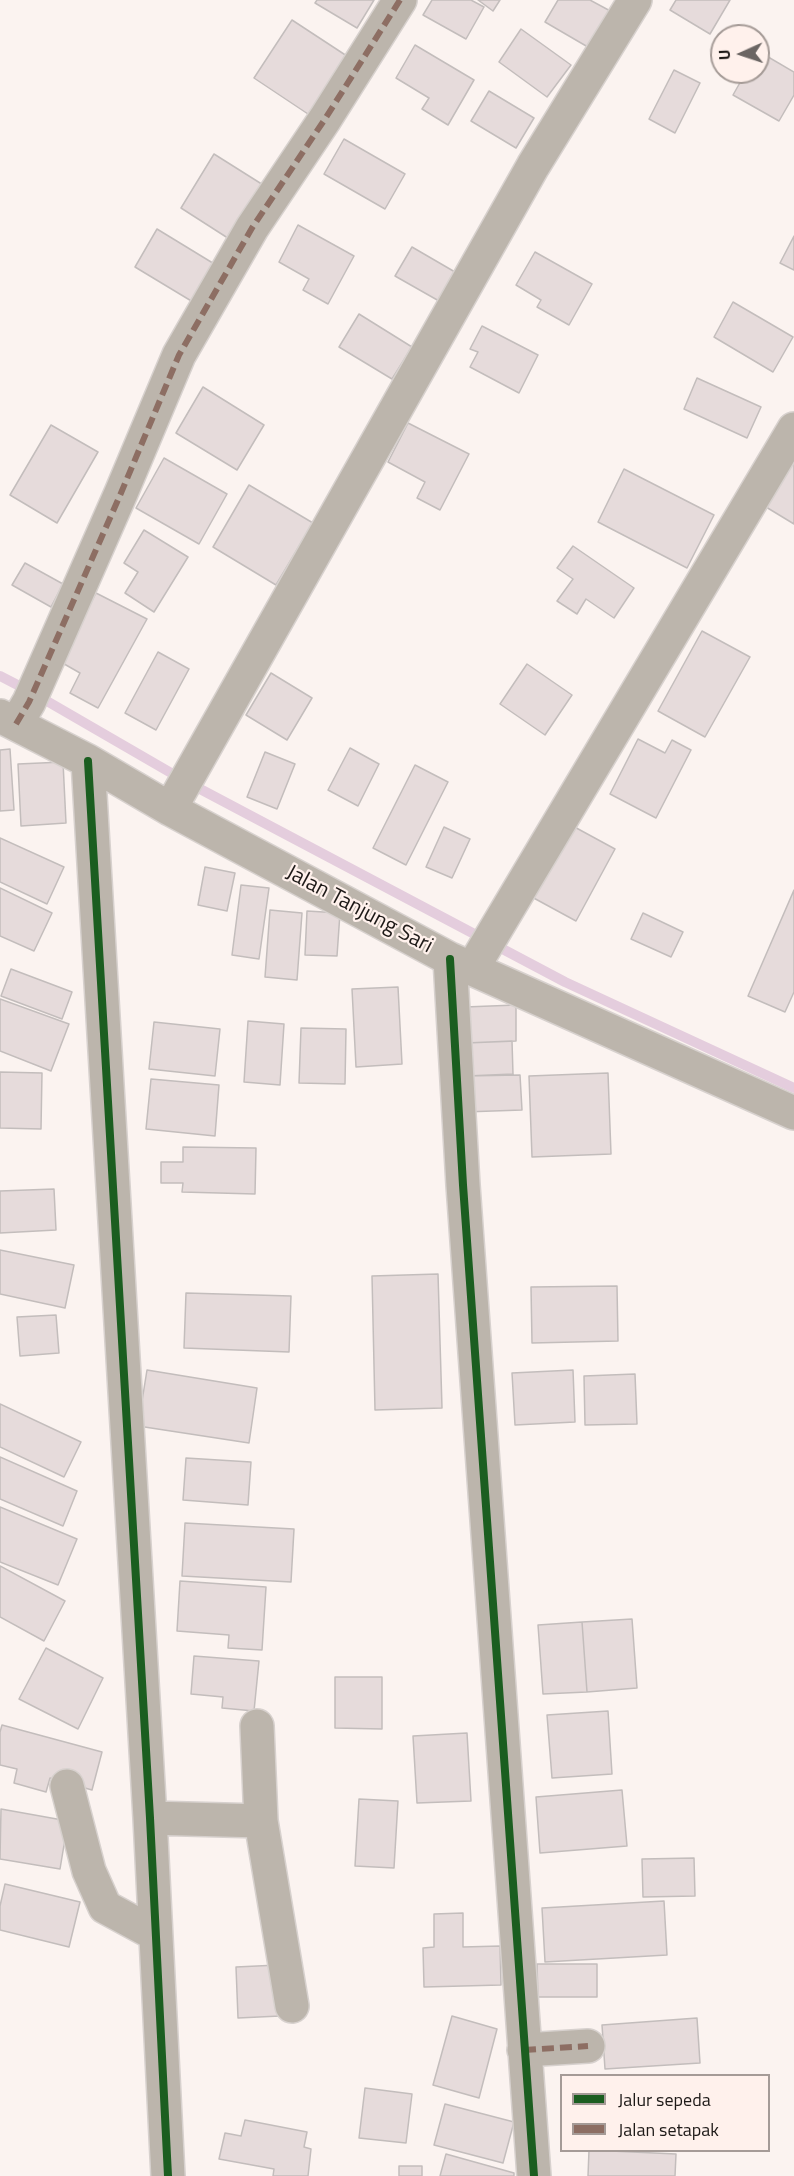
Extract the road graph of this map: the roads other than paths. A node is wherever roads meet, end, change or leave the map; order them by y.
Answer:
1 (400, 0) edge
2 (635, 0) edge
3 (794, 429) edge
4 (17, 714) edge
5 (88, 761) junction
6 (175, 799) junction
7 (473, 956) junction
8 (794, 1113) edge
9 (257, 1726) dead end
10 (67, 1786) dead end
11 (150, 1818) junction
12 (261, 1821) junction
13 (155, 1934) junction
14 (292, 2006) dead end
15 (588, 2046) dead end
16 (524, 2050) junction
17 (168, 2176) edge
18 (534, 2176) edge

1 - 4 street
2 - 6 street
3 - 7 street
4 - 5 street, Jalan Tanjung Sari
5 - 6 street, Jalan Tanjung Sari
5 - 11 street
6 - 7 street, Jalan Tanjung Sari
7 - 8 street, Jalan Tanjung Sari
7 - 16 street
9 - 12 street
10 - 13 street
11 - 12 street
11 - 13 street
12 - 14 street
13 - 17 street
15 - 16 street
16 - 18 street

